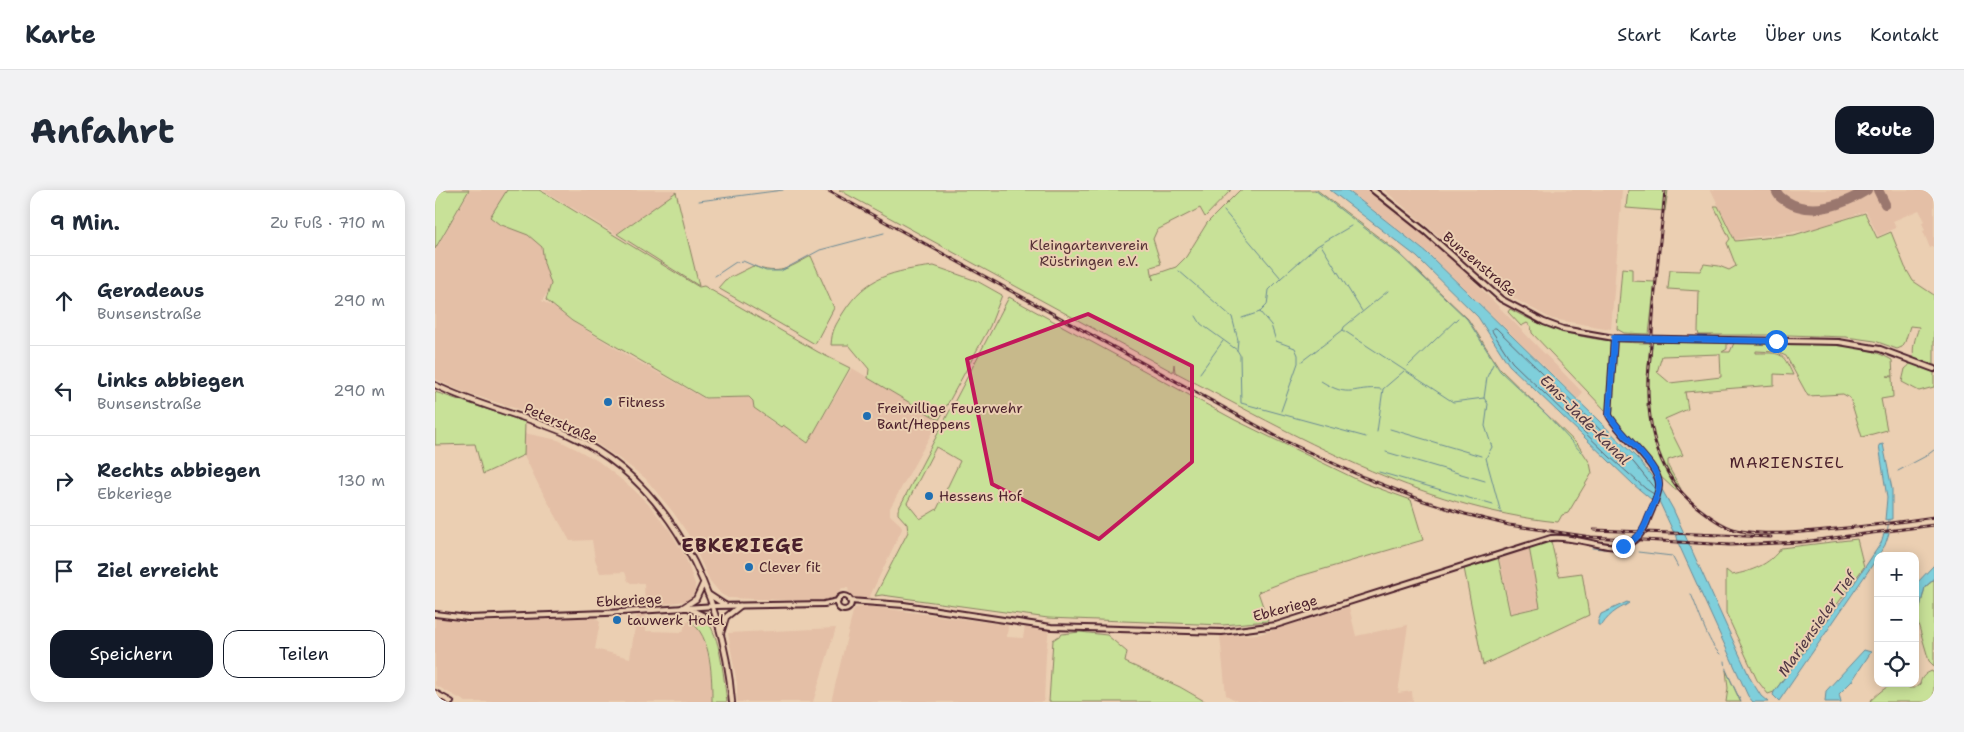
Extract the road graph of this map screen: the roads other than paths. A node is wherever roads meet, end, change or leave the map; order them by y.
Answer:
1 (1373, 190) edge
2 (1614, 338) junction
3 (1934, 369) edge
4 (435, 385) edge
5 (703, 584) junction
6 (706, 592) junction
7 (850, 603) junction
8 (838, 604) junction
9 (727, 606) junction
10 (740, 606) junction
11 (711, 607) junction
12 (685, 608) junction
13 (435, 614) edge
14 (717, 622) junction
15 (721, 634) junction
16 (435, 693) edge
17 (451, 702) edge
18 (732, 702) edge

1 - 2 street, Bunsenstraße
2 - 3 street, Bunsenstraße
2 - 7 street, Ebkeriege
4 - 5 main road, Peterstraße
5 - 6 main road, Peterstraße
5 - 12 main road
6 - 9 street
6 - 11 main road, Peterstraße
7 - 8 street
7 - 8 street
8 - 10 street, Ebkeriege
9 - 10 street, Ebkeriege
9 - 11 street, Ebkeriege
10 - 15 main road
11 - 12 street, Ebkeriege
11 - 14 main road, Peterstraße
12 - 13 street, Ebkeriege
12 - 14 street
14 - 15 main road, Peterstraße
15 - 18 main road, Peterstraße
16 - 17 main road

